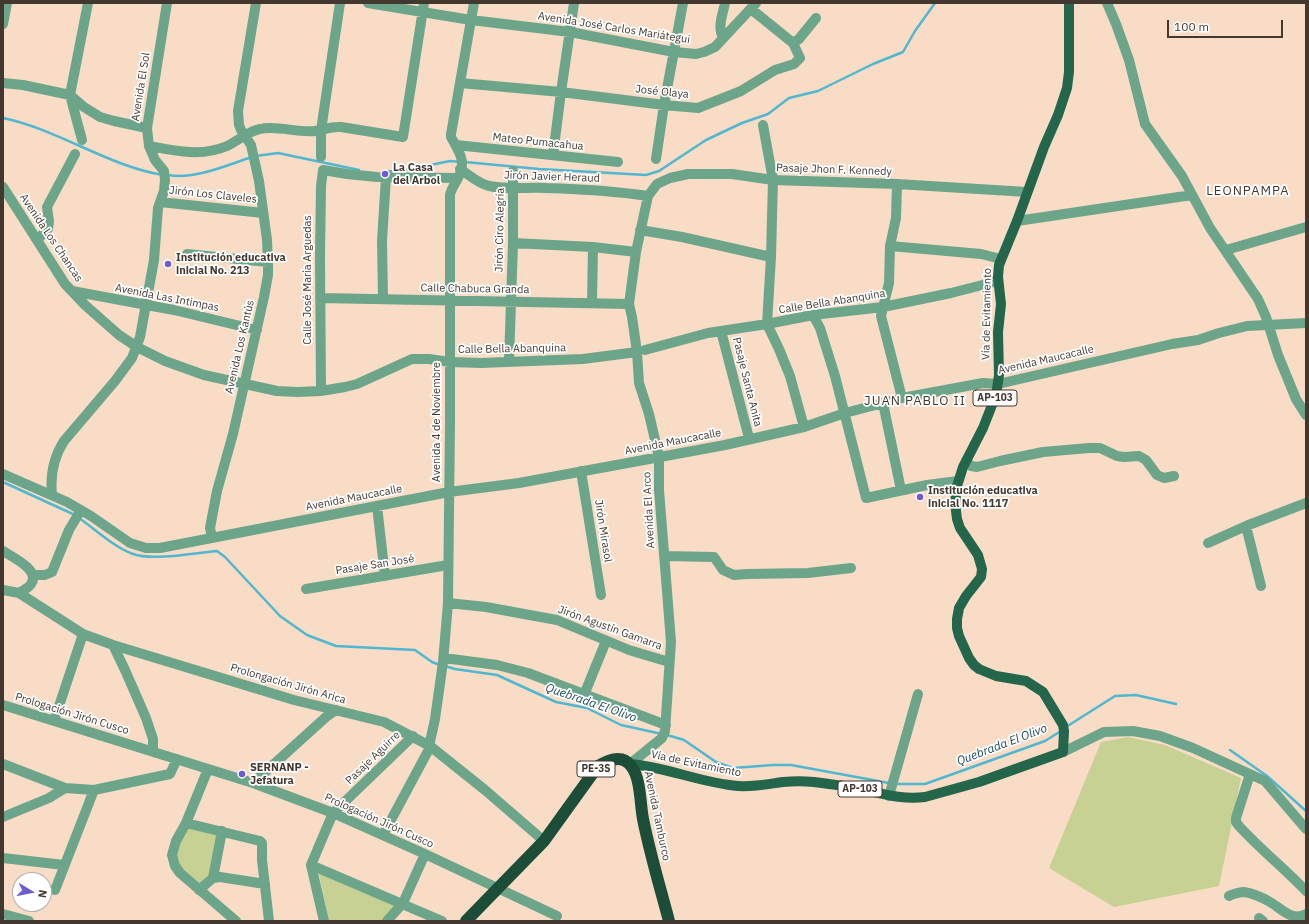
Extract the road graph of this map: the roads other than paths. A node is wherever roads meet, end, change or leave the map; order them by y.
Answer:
1 (7, 3) edge
2 (88, 3) edge
3 (167, 3) edge
4 (256, 3) edge
5 (340, 3) edge
6 (368, 3) edge
7 (474, 3) edge
8 (574, 3) edge
9 (683, 3) edge
10 (725, 3) edge
11 (1069, 3) edge
12 (1107, 3) edge
13 (754, 6) edge
14 (423, 8) edge
15 (816, 18) dead end
16 (471, 20) junction
17 (3, 24) edge
18 (570, 32) junction
19 (723, 37) junction
20 (793, 44) junction
21 (674, 52) junction
22 (3, 83) edge
23 (460, 83) junction
24 (561, 92) junction
25 (70, 95) junction
26 (664, 106) junction
27 (764, 125) dead end
28 (147, 128) junction
29 (321, 130) junction
30 (244, 136) junction
31 (82, 140) dead end
32 (456, 145) junction
33 (149, 146) junction
34 (75, 154) dead end
35 (553, 155) junction
36 (321, 157) dead end
37 (656, 159) dead end
38 (618, 162) dead end
39 (461, 168) junction
40 (513, 171) dead end
41 (386, 177) junction
42 (773, 180) junction
43 (897, 184) junction
44 (3, 188) edge
45 (513, 188) junction
46 (1027, 192) junction
47 (1192, 195) junction
48 (648, 196) junction
49 (160, 202) junction
50 (263, 212) junction
51 (1017, 221) junction
52 (1306, 227) edge
53 (640, 230) junction
54 (37, 240) junction
55 (513, 243) junction
56 (890, 246) junction
57 (593, 247) junction
58 (1226, 250) junction
59 (636, 252) junction
60 (187, 254) dead end
61 (770, 257) junction
62 (1001, 259) junction
63 (268, 262) junction
64 (998, 281) junction
65 (72, 291) junction
66 (320, 298) junction
67 (383, 299) junction
68 (450, 300) junction
69 (511, 302) junction
70 (592, 303) junction
71 (629, 304) junction
72 (146, 306) junction
73 (883, 307) junction
74 (813, 315) junction
75 (1306, 323) edge
76 (767, 324) junction
77 (1268, 325) junction
78 (257, 330) junction
79 (721, 331) junction
80 (137, 347) junction
81 (641, 351) junction
82 (509, 361) junction
83 (450, 362) junction
84 (244, 384) junction
85 (998, 384) junction
86 (321, 391) junction
87 (902, 398) junction
88 (882, 403) junction
89 (845, 413) junction
90 (1306, 415) edge
91 (804, 427) junction
92 (749, 438) junction
93 (659, 457) junction
94 (966, 461) junction
95 (582, 471) junction
96 (3, 474) edge
97 (1174, 476) dead end
98 (958, 481) junction
99 (901, 490) junction
100 (449, 492) junction
101 (52, 495) junction
102 (1306, 504) edge
103 (377, 506) junction
104 (78, 514) junction
105 (1246, 526) junction
106 (212, 538) junction
107 (1208, 543) dead end
108 (3, 551) edge
109 (664, 556) junction
110 (448, 565) junction
111 (851, 568) dead end
112 (34, 575) junction
113 (385, 576) junction
114 (1262, 586) dead end
115 (306, 589) dead end
116 (4, 591) edge
117 (18, 593) junction
118 (601, 595) dead end
119 (448, 603) junction
120 (84, 634) junction
121 (606, 641) junction
122 (113, 645) junction
123 (669, 662) junction
124 (443, 664) junction
125 (918, 694) dead end
126 (584, 695) junction
127 (3, 705) edge
128 (336, 710) junction
129 (54, 721) junction
130 (664, 731) junction
131 (413, 736) junction
132 (430, 746) junction
133 (153, 751) junction
134 (1063, 752) junction
135 (177, 759) junction
136 (3, 764) edge
137 (630, 764) junction
138 (208, 769) junction
139 (1250, 774) junction
140 (253, 783) junction
141 (65, 788) junction
142 (94, 790) junction
143 (889, 796) junction
144 (333, 813) junction
145 (3, 817) edge
146 (186, 823) junction
147 (1306, 828) edge
148 (222, 831) junction
149 (383, 835) junction
150 (544, 841) junction
151 (426, 854) junction
152 (3, 858) edge
153 (64, 865) junction
154 (311, 865) junction
155 (214, 878) junction
156 (265, 884) junction
157 (498, 888) junction
158 (55, 890) dead end
159 (199, 890) junction
160 (1306, 891) edge
161 (1229, 896) dead end
162 (403, 903) junction
163 (3, 914) edge
164 (1306, 914) edge
165 (557, 916) dead end
166 (29, 921) edge
167 (236, 921) edge
168 (269, 921) edge
169 (324, 921) edge
170 (387, 921) edge
171 (442, 921) edge
172 (466, 921) edge
173 (669, 921) edge

1 - 17 street
2 - 25 street
3 - 28 street, Avenida El Sol
4 - 30 street
5 - 29 street
6 - 14 street, Avenida José Carlos Mariátegui
7 - 16 street
8 - 18 street
9 - 21 street
10 - 19 street
11 - 46 main road, Vía de Evitamiento / AP-103
12 - 47 street
13 - 19 street, Avenida José Carlos Mariátegui
13 - 20 street
14 - 16 street, Avenida José Carlos Mariátegui
14 - 29 street
15 - 20 street
16 - 18 street, Avenida José Carlos Mariátegui
16 - 23 street
18 - 21 street, Avenida José Carlos Mariátegui
18 - 24 street
19 - 21 street, Avenida José Carlos Mariátegui
20 - 26 street, José Olaya
21 - 26 street
22 - 25 street
23 - 24 street, José Olaya
23 - 32 street
24 - 26 street, José Olaya
24 - 35 street
25 - 28 street
25 - 31 street
26 - 37 street
27 - 42 street
28 - 33 street, Avenida El Sol
29 - 30 street
29 - 36 street
30 - 33 street
30 - 50 street, Avenida Los Kantús
32 - 35 street, Mateo Pumacahua
32 - 39 street
33 - 49 street, Avenida El Sol
34 - 54 street
35 - 38 street, Mateo Pumacahua
39 - 41 street
39 - 45 street, Jirón Javier Heraud
39 - 68 street, Avenida 4 de Noviembre
40 - 45 street, Jirón Ciro Alegría
41 - 66 street, Calle José María Arguedas
41 - 67 street
42 - 43 street, Pasaje Jhon F. Kennedy
42 - 48 street, Pasaje Jhon F. Kennedy
42 - 61 street
43 - 46 street, Pasaje Jhon F. Kennedy
43 - 56 street
44 - 54 street, Avenida Los Chancas
45 - 48 street, Jirón Javier Heraud
45 - 55 street, Jirón Ciro Alegría
46 - 51 main road, Vía de Evitamiento / AP-103
47 - 51 street
47 - 58 street
48 - 53 street, Avenida El Arco
49 - 50 street, Jirón Los Claveles
49 - 72 street
50 - 63 street, Avenida Los Kantús
51 - 62 main road, Vía de Evitamiento / AP-103
52 - 58 street
53 - 59 street, Avenida El Arco
53 - 61 street
54 - 65 street, Avenida Los Chancas
55 - 57 street
55 - 69 street, Jirón Ciro Alegría
56 - 62 street
56 - 73 street
57 - 59 street
57 - 70 street
58 - 77 street
59 - 71 street, Avenida El Arco
60 - 63 street
61 - 76 street
62 - 64 main road, Vía de Evitamiento / AP-103
63 - 78 street, Avenida Los Kantús
64 - 73 street, Calle Bella Abanquina
64 - 85 main road, Vía de Evitamiento / AP-103
65 - 72 street, Avenida Las Intimpas
65 - 80 street, Avenida Los Chancas
66 - 67 street, Calle Chabuca Granda
66 - 86 street, Calle José María Arguedas
67 - 68 street, Calle Chabuca Granda
68 - 69 street, Calle Chabuca Granda
68 - 83 street, Avenida 4 de Noviembre
69 - 70 street, Calle Chabuca Granda
69 - 82 street, Jirón Ciro Alegría
70 - 71 street, Calle Chabuca Granda
71 - 81 street, Avenida El Arco
72 - 78 street, Avenida Las Intimpas
72 - 80 street
73 - 74 street, Calle Bella Abanquina
73 - 87 street
74 - 76 street, Calle Bella Abanquina
74 - 89 street
75 - 77 street, Avenida Maucacalle
76 - 79 street, Calle Bella Abanquina
76 - 91 street
77 - 85 street, Avenida Maucacalle
77 - 90 street
78 - 84 street, Avenida Los Kantús
79 - 81 street, Calle Bella Abanquina
79 - 92 street, Pasaje Santa Anita
80 - 84 street, Calle Bella Abanquina
80 - 101 street
81 - 82 street, Calle Bella Abanquina
81 - 93 street, Avenida El Arco
82 - 83 street, Calle Bella Abanquina
83 - 86 street, Calle Bella Abanquina
83 - 100 street, Avenida 4 de Noviembre
84 - 86 street, Calle Bella Abanquina
84 - 106 street, Avenida Los Kantús
85 - 87 street, Avenida Maucacalle
85 - 94 main road, Vía de Evitamiento / AP-103
87 - 88 street, Avenida Maucacalle
88 - 89 street, Avenida Maucacalle
88 - 99 street
89 - 91 street, Avenida Maucacalle
89 - 99 street
91 - 92 street, Avenida Maucacalle
92 - 93 street, Avenida Maucacalle
93 - 95 street, Avenida Maucacalle
93 - 109 street, Avenida El Arco
94 - 97 street
94 - 98 main road, Vía de Evitamiento / AP-103
95 - 100 street, Avenida Maucacalle
95 - 118 street, Jirón Mirasol
96 - 101 street, Avenida Maucacalle
98 - 99 street
98 - 134 main road, Vía de Evitamiento / AP-103
100 - 103 street, Avenida Maucacalle
100 - 110 street, Avenida 4 de Noviembre
101 - 104 street, Avenida Maucacalle
102 - 105 street
103 - 106 street, Avenida Maucacalle
103 - 113 street
104 - 106 street, Avenida Maucacalle
104 - 112 street
105 - 107 street
105 - 114 street
108 - 112 street
109 - 111 street
109 - 123 street, Avenida El Arco
110 - 113 street, Pasaje San José
110 - 119 street, Avenida 4 de Noviembre
112 - 117 street
113 - 115 street, Pasaje San José
116 - 117 street, Prolongación Jirón Arica
117 - 120 street, Prolongación Jirón Arica
119 - 121 street, Jirón Agustín Gamarra
119 - 124 street, Avenida 4 de Noviembre
120 - 122 street, Prolongación Jirón Arica
120 - 129 street
121 - 123 street, Jirón Agustín Gamarra
121 - 126 street
122 - 128 street, Prolongación Jirón Arica
122 - 133 street
123 - 130 street, Avenida El Arco
124 - 126 street
124 - 132 street, Avenida 4 de Noviembre
125 - 143 street
126 - 130 street
127 - 129 street, Prologación Jirón Cusco
128 - 131 street, Prolongación Jirón Arica
128 - 140 street
129 - 133 street, Prologación Jirón Cusco
130 - 137 street
131 - 132 street, Prolongación Jirón Arica
131 - 144 street, Pasaje Aguirre
132 - 149 street, Avenida 4 de Noviembre
132 - 150 street, Prolongación Jirón Arica
133 - 135 street, Prologación Jirón Cusco
134 - 139 street
134 - 143 main road, Vía de Evitamiento / AP-103
135 - 138 street, Prologación Jirón Cusco
135 - 142 street
136 - 141 street
137 - 143 main road, Vía de Evitamiento / AP-103
137 - 150 highway, Avenida Tamburco / PE-3S
137 - 173 highway, Avenida Tamburco / PE-3S
138 - 140 street, Prologación Jirón Cusco
138 - 146 street
139 - 147 street
139 - 160 street
140 - 144 street, Prologación Jirón Cusco
141 - 142 street
141 - 145 street
142 - 153 street
144 - 149 street, Prologación Jirón Cusco
144 - 154 street
146 - 148 street
146 - 159 street
148 - 155 street
148 - 156 street
149 - 151 street, Prologación Jirón Cusco
150 - 157 highway, Avenida Tamburco / PE-3S
151 - 157 street, Prologación Jirón Cusco
151 - 162 street
152 - 153 street
153 - 158 street
154 - 162 street
154 - 169 street
155 - 156 street
155 - 159 street
156 - 168 street
157 - 165 street, Prologación Jirón Cusco
157 - 172 highway, Avenida Tamburco / PE-3S
159 - 167 street
161 - 164 street
162 - 170 street
162 - 171 street
163 - 166 street

